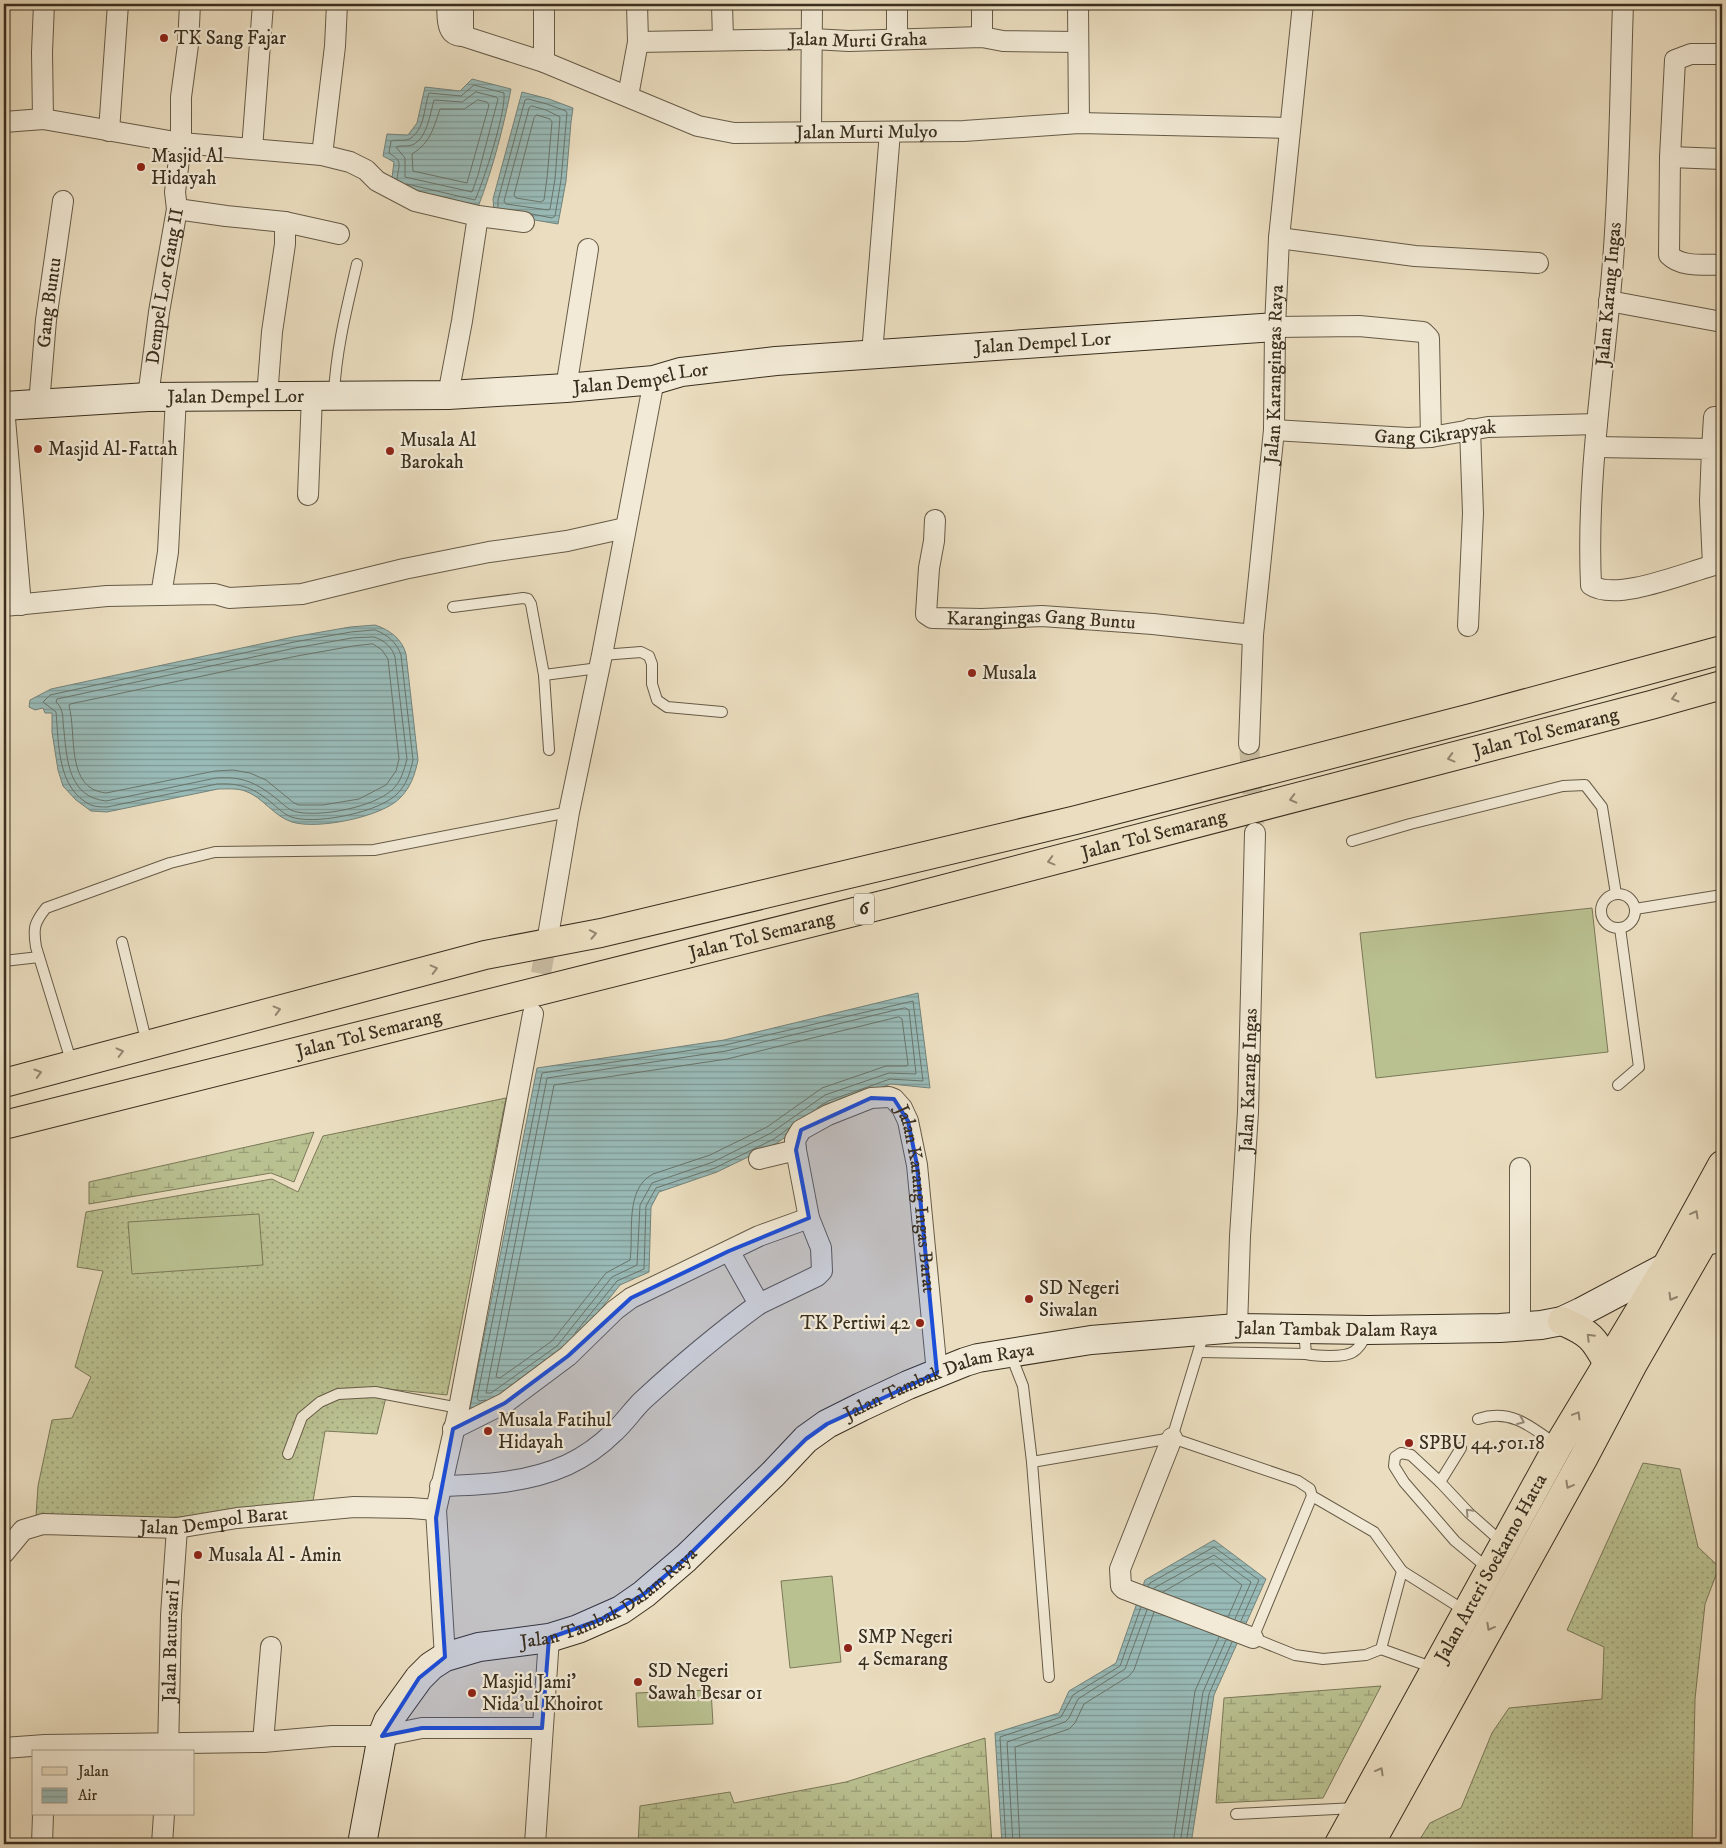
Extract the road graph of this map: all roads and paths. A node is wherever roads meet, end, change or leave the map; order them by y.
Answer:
1 (44, 4) edge
2 (118, 4) edge
3 (190, 4) edge
4 (263, 4) edge
5 (337, 4) edge
6 (447, 4) edge
7 (463, 4) edge
8 (544, 4) edge
9 (637, 4) edge
10 (722, 4) edge
11 (812, 4) edge
12 (897, 4) edge
13 (982, 4) edge
14 (1078, 4) edge
15 (1303, 4) edge
16 (1623, 4) edge
17 (463, 36) junction
18 (982, 37) junction
19 (813, 39) junction
20 (897, 39) junction
21 (723, 40) junction
22 (638, 42) junction
23 (1078, 42) junction
24 (1722, 54) edge
25 (544, 62) junction
26 (628, 96) junction
27 (44, 119) junction
28 (4, 122) edge
29 (1079, 123) junction
30 (1290, 128) junction
31 (110, 131) junction
32 (811, 132) junction
33 (890, 132) junction
34 (181, 143) junction
35 (252, 149) junction
36 (322, 155) junction
37 (1670, 157) junction
38 (1722, 159) edge
39 (63, 201) dead end
40 (177, 209) junction
41 (478, 216) junction
42 (285, 222) junction
43 (524, 222) dead end
44 (339, 234) dead end
45 (1280, 238) junction
46 (588, 249) dead end
47 (1538, 263) dead end
48 (357, 264) dead end
49 (1722, 265) edge
50 (1609, 301) junction
51 (1722, 322) edge
52 (1275, 327) junction
53 (872, 354) junction
54 (654, 380) junction
55 (566, 388) junction
56 (448, 395) junction
57 (268, 396) junction
58 (323, 396) junction
59 (148, 397) junction
60 (176, 397) junction
61 (39, 404) junction
62 (4, 406) edge
63 (1722, 417) edge
64 (1597, 424) junction
65 (1470, 429) junction
66 (1274, 430) junction
67 (1431, 437) junction
68 (1596, 447) junction
69 (1712, 449) junction
70 (308, 495) dead end
71 (935, 520) dead end
72 (624, 534) junction
73 (1718, 564) edge
74 (161, 595) junction
75 (12, 606) edge
76 (453, 607) dead end
77 (1468, 626) dead end
78 (1253, 634) junction
79 (1722, 650) edge
80 (600, 661) junction
81 (544, 675) junction
82 (1722, 685) edge
83 (722, 712) dead end
84 (1249, 744) tunnel mouth
85 (549, 750) dead end
86 (569, 812) junction
87 (1255, 833) tunnel mouth
88 (1352, 841) dead end
89 (1616, 894) junction
90 (1722, 895) edge
91 (1635, 909) junction
92 (1620, 928) junction
93 (122, 942) dead end
94 (547, 942) tunnel mouth
95 (39, 957) junction
96 (4, 962) edge
97 (533, 1014) tunnel mouth
98 (148, 1045) junction
99 (72, 1064) junction
100 (4, 1083) edge
101 (1618, 1085) dead end
102 (4, 1125) edge
103 (796, 1150) junction
104 (758, 1159) dead end
105 (1722, 1165) edge
106 (1520, 1168) dead end
107 (1722, 1208) edge
108 (809, 1218) junction
109 (1713, 1239) edge
110 (729, 1251) junction
111 (1666, 1267) junction
112 (759, 1304) junction
113 (1562, 1321) junction
114 (1520, 1327) junction
115 (1237, 1328) junction
116 (1202, 1341) junction
117 (1305, 1341) junction
118 (1010, 1353) junction
119 (1608, 1364) junction
120 (937, 1373) junction
121 (459, 1408) junction
122 (1478, 1419) dead end
123 (453, 1429) junction
124 (1172, 1438) junction
125 (1461, 1448) dead end
126 (1571, 1451) junction
127 (288, 1454) dead end
128 (1032, 1462) junction
129 (1440, 1482) junction
130 (440, 1486) junction
131 (1312, 1496) junction
132 (436, 1510) junction
133 (177, 1528) junction
134 (6, 1546) edge
135 (1516, 1552) junction
136 (1490, 1570) junction
137 (1402, 1571) junction
138 (1467, 1612) junction
139 (549, 1638) junction
140 (1253, 1638) junction
141 (271, 1647) dead end
142 (1381, 1649) junction
143 (445, 1657) junction
144 (1437, 1669) junction
145 (1049, 1677) dead end
146 (542, 1728) junction
147 (382, 1736) junction
148 (263, 1742) junction
149 (168, 1747) edge
150 (4, 1748) edge
151 (45, 1748) edge
152 (1359, 1808) junction
153 (1236, 1814) dead end
154 (43, 1816) edge
155 (164, 1816) edge
156 (42, 1844) edge
157 (162, 1844) edge
158 (362, 1844) edge
159 (535, 1844) edge
160 (1339, 1844) edge
161 (1370, 1844) edge

1 - 27 street
2 - 31 street
3 - 34 street, Dempel Lor Gang II
4 - 35 street
5 - 36 street
6 - 17 street
7 - 17 street
8 - 25 street
9 - 22 street
10 - 21 street
11 - 19 street
12 - 20 street
13 - 18 street
14 - 23 street
15 - 30 street, Jalan Karangingas Raya
16 - 50 street, Jalan Karang Ingas
17 - 25 street, Jalan Murti Mulyo
18 - 20 street, Jalan Murti Graha
18 - 23 street, Jalan Murti Graha
19 - 20 street, Jalan Murti Graha
19 - 21 street, Jalan Murti Graha
19 - 32 street
21 - 22 street, Jalan Murti Graha
22 - 26 street
23 - 29 street
24 - 37 street
25 - 26 street, Jalan Murti Mulyo
26 - 32 street, Jalan Murti Mulyo
27 - 28 street
27 - 31 street
29 - 30 street, Jalan Murti Mulyo
29 - 33 street, Jalan Murti Mulyo
30 - 45 street, Jalan Karangingas Raya
31 - 34 street
32 - 33 street, Jalan Murti Mulyo
33 - 53 street
34 - 35 street
34 - 40 street, Dempel Lor Gang II
35 - 36 street
36 - 41 street
37 - 38 street
37 - 49 street
39 - 61 street, Gang Buntu
40 - 42 street
40 - 59 street, Dempel Lor Gang II
41 - 43 street
41 - 56 street
42 - 44 street
42 - 57 street
45 - 47 street
45 - 52 street, Jalan Karangingas Raya
46 - 55 street
48 - 58 lane
50 - 51 street
50 - 64 street, Jalan Karang Ingas
52 - 53 street, Jalan Dempel Lor
52 - 66 street, Jalan Karangingas Raya
52 - 67 street
53 - 54 street, Jalan Dempel Lor
54 - 55 street, Jalan Dempel Lor
54 - 72 street
55 - 56 street, Jalan Dempel Lor
56 - 58 street, Jalan Dempel Lor
57 - 58 street, Jalan Dempel Lor
57 - 60 street, Jalan Dempel Lor
58 - 70 street
59 - 60 street, Jalan Dempel Lor
59 - 61 street, Jalan Dempel Lor
60 - 74 street
61 - 62 street, Jalan Dempel Lor
62 - 75 street
63 - 69 street
64 - 65 street, Gang Cikrapyak
64 - 68 street, Jalan Karang Ingas
65 - 67 street, Gang Cikrapyak
65 - 77 street
66 - 67 street, Gang Cikrapyak
66 - 78 street, Jalan Karangingas Raya
68 - 69 street
68 - 73 street, Jalan Karang Ingas
69 - 73 street
71 - 78 street, Karangingas Gang Buntu
72 - 74 street
72 - 80 street
74 - 75 street
76 - 81 lane
78 - 84 street, Jalan Karangingas Raya
98 -> 79 main road, Jalan Tol Semarang / 6
80 - 81 lane
80 - 83 lane
80 - 86 street
81 - 85 lane
82 -> 102 main road, Jalan Tol Semarang / 6
86 - 94 street
86 - 95 lane
87 - 115 street, Jalan Karang Ingas
88 - 89 lane
89 - 91 lane
89 - 92 lane
90 - 91 lane
91 - 92 lane
92 - 101 lane
93 - 98 lane
95 - 96 lane
95 - 99 lane
97 - 121 street
99 -> 98 main road, Jalan Tol Semarang / 6
100 -> 99 main road, Jalan Tol Semarang / 6
103 - 104 street
103 - 108 street
103 - 120 street, Jalan Karang Ingas Barat
111 -> 105 main road, Jalan Arteri Soekarno Hatta
106 - 114 street
107 - 109 main road, Jalan Arteri Soekarno Hatta
108 - 110 street
108 - 112 street
109 - 111 street, Jalan Tambak Dalam Raya
109 -> 126 main road, Jalan Arteri Soekarno Hatta
110 - 112 street
110 - 123 street
111 - 113 street, Jalan Tambak Dalam Raya
111 - 119 main road, Jalan Arteri Soekarno Hatta
112 - 130 street
113 - 114 street, Jalan Tambak Dalam Raya
119 -> 113 main road
114 - 117 street, Jalan Tambak Dalam Raya
115 - 116 street, Jalan Tambak Dalam Raya
115 - 117 street, Jalan Tambak Dalam Raya
116 - 117 lane
116 - 118 street, Jalan Tambak Dalam Raya
116 - 124 lane
118 - 120 street, Jalan Tambak Dalam Raya
118 - 128 lane
126 -> 119 main road, Jalan Arteri Soekarno Hatta
120 - 139 street, Jalan Tambak Dalam Raya
121 - 123 street
121 - 127 lane
122 -> 126 lane
123 - 130 street
124 - 128 lane
124 - 131 lane
124 - 140 street
125 - 129 lane
126 - 135 main road, Jalan Arteri Soekarno Hatta
128 - 145 lane
135 -> 129 lane
129 - 136 lane
130 - 132 street
131 - 137 lane
131 - 140 lane
132 - 133 street, Jalan Dempol Barat
132 - 143 street
133 - 134 street, Jalan Dempol Barat
133 - 149 street, Jalan Batursari I
135 - 136 main road, Jalan Arteri Soekarno Hatta
135 -> 161 main road, Jalan Arteri Soekarno Hatta
136 - 138 main road, Jalan Arteri Soekarno Hatta
137 - 138 lane
137 - 142 lane
138 - 144 main road, Jalan Arteri Soekarno Hatta
139 - 143 street, Jalan Tambak Dalam Raya
139 - 146 street
140 - 142 lane
141 - 148 street
142 - 144 lane
143 - 147 street, Jalan Tambak Dalam Raya
152 -> 144 main road, Jalan Arteri Soekarno Hatta
146 - 147 street
146 - 159 street
147 - 148 street
147 - 158 street, Jalan Tambak Dalam Raya
148 - 149 street
149 - 151 street
150 - 151 street
152 - 153 lane
152 - 160 main road, Jalan Arteri Soekarno Hatta
154 - 156 street
155 - 157 street

